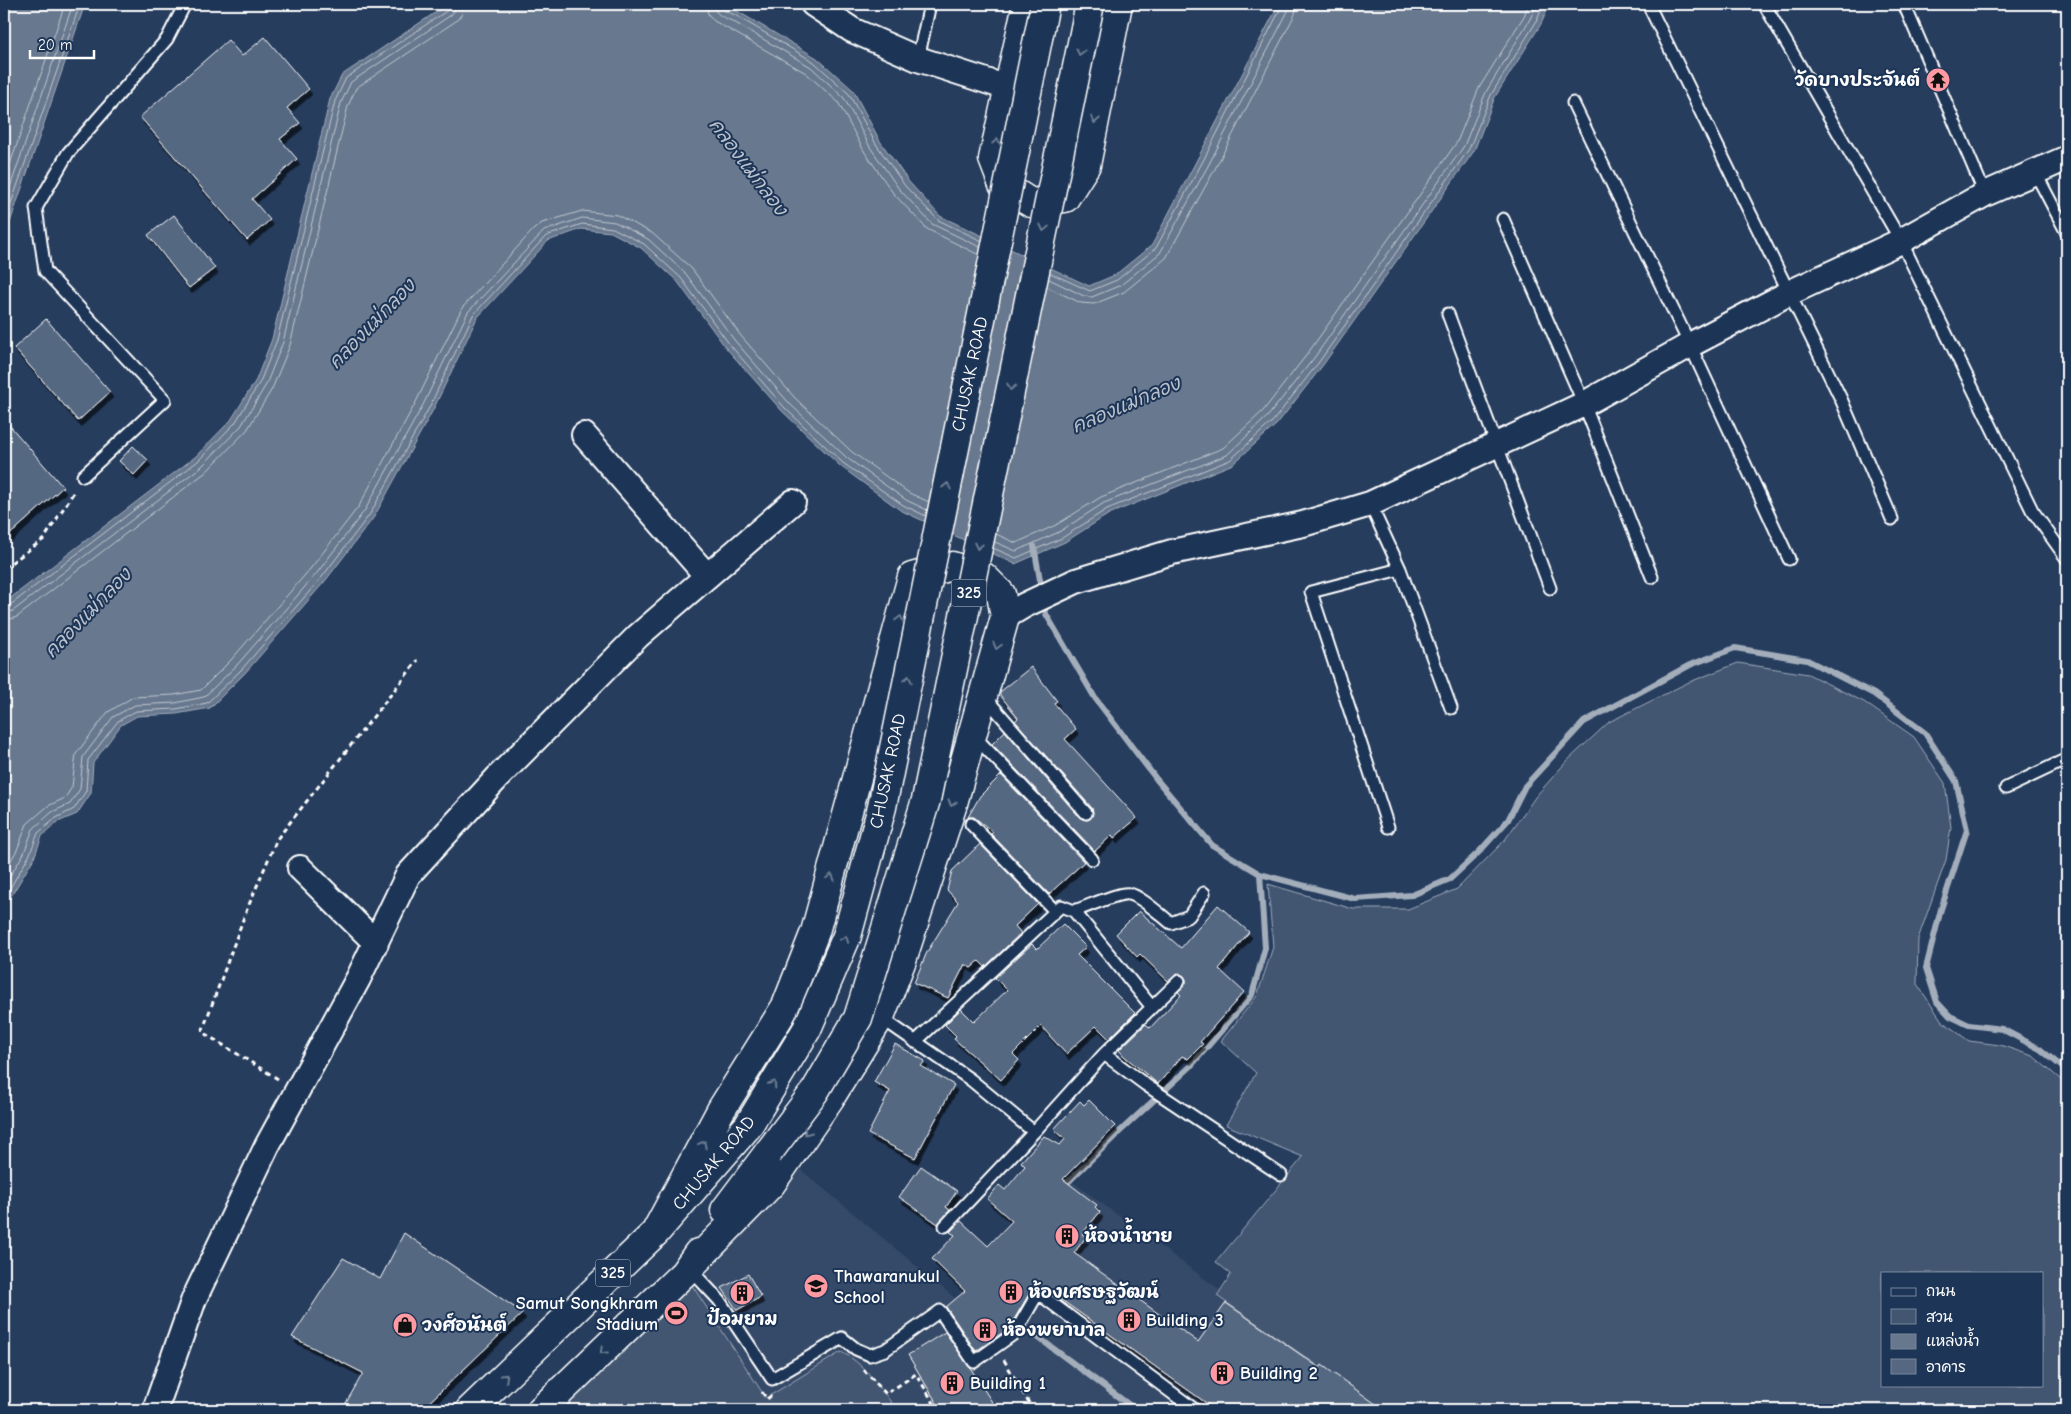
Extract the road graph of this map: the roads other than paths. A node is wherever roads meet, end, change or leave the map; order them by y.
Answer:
1 (185, 4) edge
2 (813, 4) edge
3 (930, 4) edge
4 (1027, 4) edge
5 (1045, 4) edge
6 (1090, 4) edge
7 (1118, 4) edge
8 (1648, 4) edge
9 (1764, 4) edge
10 (1904, 4) edge
11 (918, 59) junction
12 (1008, 88) junction
13 (1573, 103) dead end
14 (2067, 158) edge
15 (2035, 172) junction
16 (1985, 194) junction
17 (1503, 219) dead end
18 (2067, 233) edge
19 (1901, 241) junction
20 (1789, 293) junction
21 (1448, 314) dead end
22 (1690, 345) junction
23 (1584, 404) junction
24 (584, 435) dead end
25 (1496, 444) junction
26 (83, 476) road end
27 (793, 502) dead end
28 (1370, 504) junction
29 (1892, 518) dead end
30 (1789, 559) dead end
31 (2067, 559) edge
32 (1400, 570) junction
33 (707, 576) junction
34 (1652, 577) dead end
35 (1550, 588) dead end
36 (1015, 611) junction
37 (983, 695) junction
38 (1451, 708) dead end
39 (971, 733) junction
40 (2067, 759) edge
41 (2006, 788) dead end
42 (1086, 813) dead end
43 (971, 824) dead end
44 (1388, 827) dead end
45 (1092, 859) dead end
46 (300, 868) dead end
47 (1204, 894) dead end
48 (1055, 911) junction
49 (1074, 911) junction
50 (376, 943) junction
51 (1180, 981) dead end
52 (1151, 1006) junction
53 (880, 1017) junction
54 (915, 1042) junction
55 (1104, 1054) junction
56 (1034, 1132) junction
57 (1281, 1175) dead end
58 (945, 1226) dead end
59 (655, 1233) junction
60 (688, 1268) junction
61 (155, 1410) edge
62 (470, 1410) edge
63 (541, 1410) edge
64 (1195, 1410) edge

1 - 26 lane
2 - 11 street
3 - 11 lane
4 - 12 main road
59 -> 5 main road, CHUSAK ROAD / 325, bridge
6 -> 60 main road, CHUSAK ROAD / 325, bridge
7 -> 12 main road
8 - 20 lane
9 - 19 lane
10 - 16 lane
11 - 12 street
13 - 22 lane
14 - 15 street
15 - 16 street
15 - 18 lane
16 - 19 street
17 - 23 lane
19 - 20 street
19 - 31 lane
20 - 22 street
20 - 29 lane
21 - 25 lane
22 - 23 street
22 - 30 lane
23 - 25 street
23 - 34 lane
24 - 33 street
25 - 28 street
25 - 35 lane
27 - 33 street
28 - 32 lane
28 - 36 street
32 - 38 lane
32 - 44 lane
33 - 50 street
36 -> 37 main road
59 -> 36 main road
37 - 39 main road
37 - 42 lane
39 - 45 lane
39 -> 53 main road
40 - 41 lane
43 - 48 lane
46 - 50 street
47 - 49 lane
48 - 49 lane
48 - 54 lane
49 - 52 lane
50 - 61 street
51 - 52 lane
52 - 55 lane
53 - 54 lane
53 -> 60 main road
54 - 56 lane
55 - 56 lane
55 - 57 lane
56 - 58 lane
62 -> 59 main road, CHUSAK ROAD / 325
60 -> 63 main road, CHUSAK ROAD / 325
60 - 64 lane

